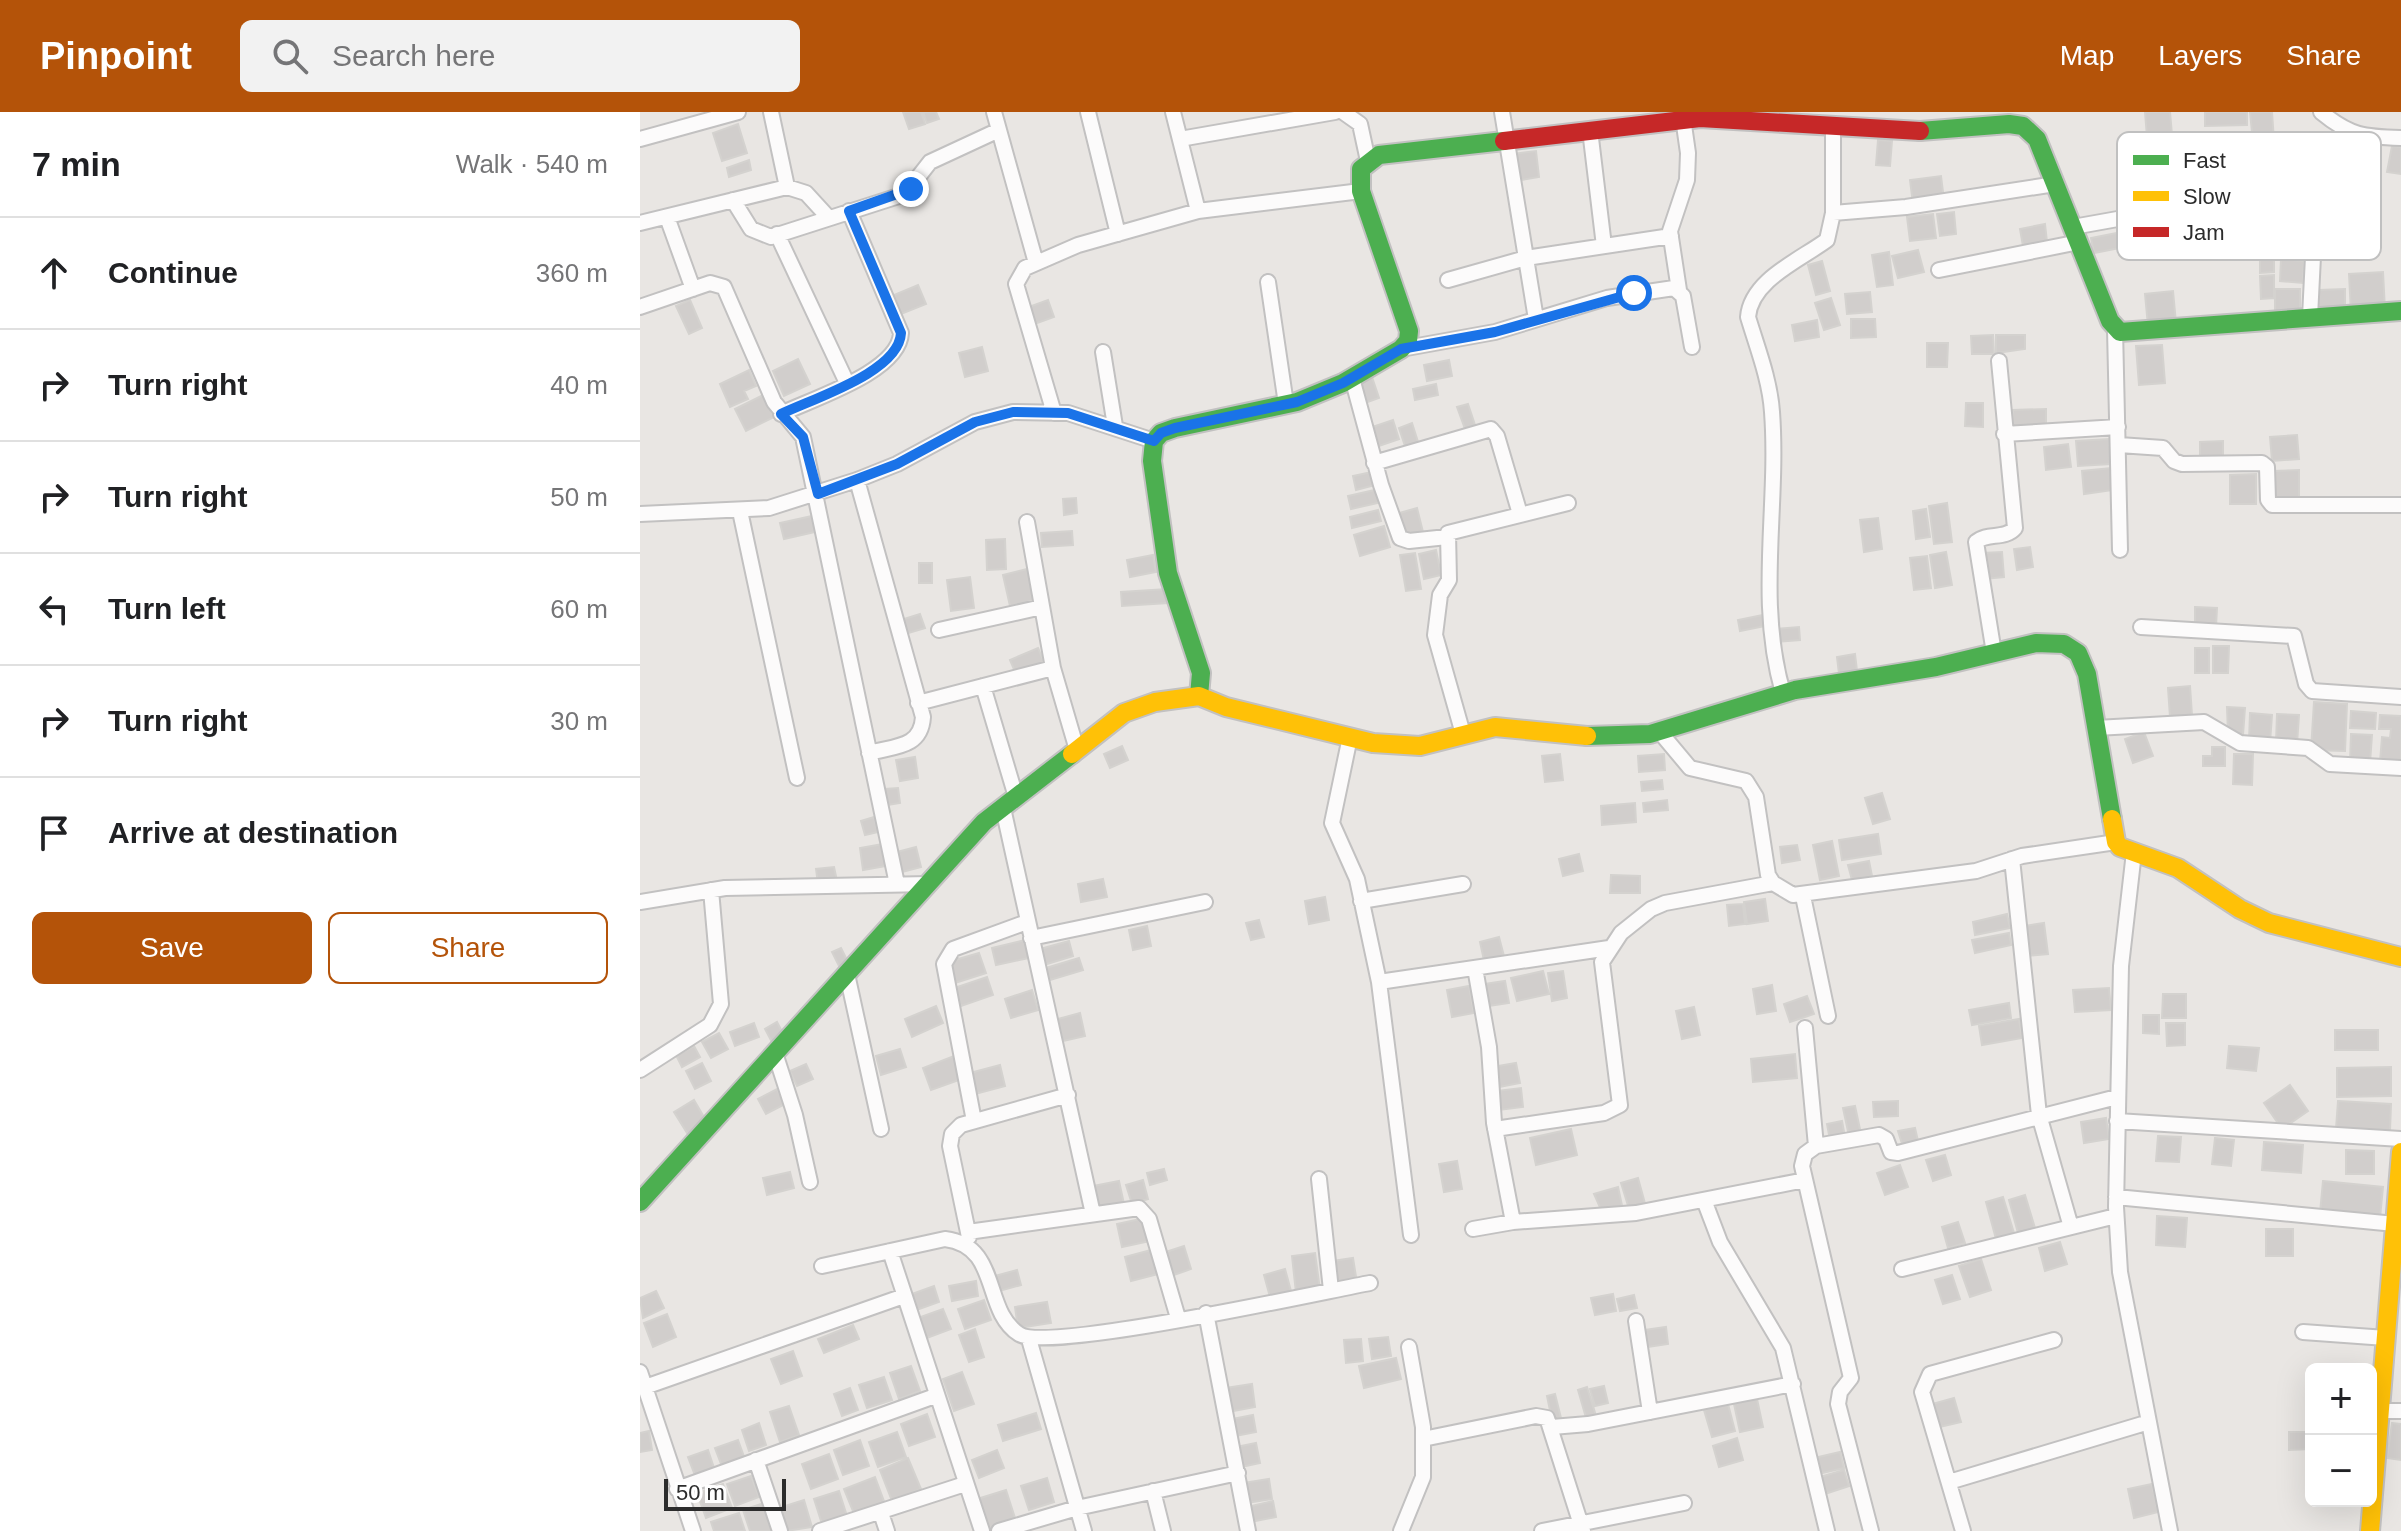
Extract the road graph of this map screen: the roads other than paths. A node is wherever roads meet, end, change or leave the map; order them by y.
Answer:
1 (738, 112) edge
2 (771, 112) edge
3 (994, 112) edge
4 (1088, 112) edge
5 (1173, 112) edge
6 (1335, 112) edge
7 (1343, 112) edge
8 (1502, 112) edge
9 (2321, 112) edge
10 (1796, 116) edge
11 (1658, 117) edge
12 (1683, 118) junction
13 (1260, 119) edge
14 (2024, 119) edge
15 (1833, 124) junction
16 (999, 130) junction
17 (1590, 130) junction
18 (2347, 132) edge
19 (2381, 137) edge
20 (2401, 138) edge
21 (640, 139) edge
22 (1180, 139) junction
23 (1506, 140) junction
24 (1368, 161) junction
25 (2055, 184) junction
26 (787, 187) junction
27 (1361, 191) junction
28 (733, 200) junction
29 (849, 211) junction
30 (1198, 211) junction
31 (1833, 213) junction
32 (667, 217) junction
33 (828, 217) junction
34 (640, 223) edge
35 (2117, 225) edge
36 (777, 234) junction
37 (1118, 234) junction
38 (2076, 234) junction
39 (1671, 236) junction
40 (1604, 246) junction
41 (1526, 258) junction
42 (2313, 260) edge
43 (1036, 263) junction
44 (1939, 270) dead end
45 (1448, 280) dead end
46 (1268, 282) dead end
47 (693, 289) junction
48 (1679, 290) junction
49 (640, 307) edge
50 (2401, 311) edge
51 (2310, 317) junction
52 (1536, 319) junction
53 (2115, 329) junction
54 (1692, 347) dead end
55 (1401, 349) junction
56 (1103, 352) dead end
57 (1999, 361) dead end
58 (1352, 378) junction
59 (847, 383) junction
60 (1286, 404) junction
61 (1054, 413) junction
62 (781, 414) junction
63 (1115, 426) junction
64 (2118, 427) junction
65 (2004, 434) junction
66 (1154, 441) junction
67 (2119, 445) junction
68 (1374, 463) junction
69 (857, 480) junction
70 (818, 494) junction
71 (1568, 503) dead end
72 (2401, 505) edge
73 (740, 511) junction
74 (640, 514) edge
75 (1520, 514) junction
76 (1027, 522) dead end
77 (1447, 537) junction
78 (2120, 550) dead end
79 (1042, 607) junction
80 (2141, 627) dead end
81 (939, 630) dead end
82 (1994, 653) junction
83 (1053, 668) junction
84 (983, 686) junction
85 (1783, 693) junction
86 (1199, 696) junction
87 (2401, 697) edge
88 (918, 703) junction
89 (2096, 728) junction
90 (1659, 731) junction
91 (1463, 734) junction
92 (1350, 737) junction
93 (1077, 750) junction
94 (869, 753) junction
95 (2401, 768) edge
96 (797, 778) dead end
97 (1009, 803) junction
98 (2116, 842) junction
99 (2134, 852) junction
100 (2012, 859) junction
101 (1773, 883) junction
102 (897, 884) junction
103 (929, 884) junction
104 (1463, 884) dead end
105 (711, 890) junction
106 (1803, 896) junction
107 (1361, 901) junction
108 (640, 902) edge
109 (1205, 902) dead end
110 (1027, 922) junction
111 (1031, 938) junction
112 (1609, 948) junction
113 (2401, 957) edge
114 (1475, 968) junction
115 (847, 974) junction
116 (1379, 982) junction
117 (1828, 1016) dead end
118 (1805, 1028) dead end
119 (775, 1053) junction
120 (640, 1070) edge
121 (1068, 1095) junction
122 (2117, 1097) junction
123 (2039, 1115) junction
124 (974, 1121) junction
125 (2117, 1121) junction
126 (881, 1129) dead end
127 (1495, 1129) junction
128 (2401, 1139) edge
129 (1816, 1146) junction
130 (2401, 1152) edge
131 (1319, 1179) dead end
132 (1805, 1180) junction
133 (810, 1182) dead end
134 (2116, 1197) junction
135 (1704, 1200) junction
136 (640, 1202) edge
137 (1093, 1214) junction
138 (2116, 1216) junction
139 (1513, 1222) junction
140 (2395, 1224) junction
141 (2071, 1227) junction
142 (1473, 1229) dead end
143 (1411, 1235) dead end
144 (970, 1239) junction
145 (890, 1251) junction
146 (822, 1266) dead end
147 (1902, 1269) dead end
148 (1370, 1283) dead end
149 (1331, 1290) junction
150 (904, 1296) junction
151 (1206, 1313) junction
152 (1178, 1318) junction
153 (1636, 1321) dead end
154 (2303, 1332) dead end
155 (2386, 1338) junction
156 (1029, 1339) junction
157 (2054, 1340) dead end
158 (1409, 1347) dead end
159 (640, 1372) edge
160 (1793, 1384) junction
161 (645, 1387) junction
162 (935, 1396) junction
163 (2380, 1411) junction
164 (2401, 1411) edge
165 (1650, 1412) junction
166 (2149, 1422) junction
167 (1552, 1427) junction
168 (1423, 1439) junction
169 (756, 1460) junction
170 (1238, 1473) junction
171 (1949, 1482) junction
172 (965, 1484) junction
173 (677, 1489) junction
174 (1153, 1491) junction
175 (1684, 1503) dead end
176 (1077, 1508) junction
177 (881, 1513) junction
178 (1582, 1526) edge
179 (693, 1531) edge
180 (780, 1531) edge
181 (820, 1531) edge
182 (887, 1531) edge
183 (982, 1531) edge
184 (999, 1531) edge
185 (1084, 1531) edge
186 (1163, 1531) edge
187 (1248, 1531) edge
188 (1401, 1531) edge
189 (1542, 1531) edge
190 (1827, 1531) edge
191 (1871, 1531) edge
192 (1963, 1531) edge
193 (2170, 1531) edge
194 (2370, 1531) edge

1 - 21 street
2 - 26 street
3 - 16 street
4 - 37 street
5 - 22 street
6 - 13 street
7 - 24 street
8 - 23 street
9 - 18 street
10 - 12 street
10 - 15 street
11 - 12 street
11 - 17 street
12 - 39 street
13 - 22 street
14 - 15 street
14 - 25 street
15 - 31 street
16 - 29 street
16 - 43 street
17 - 23 street
17 - 40 street
19 - 20 street
22 - 30 street
23 - 24 street
23 - 41 street
24 - 27 street
25 - 31 street
25 - 38 street
26 - 28 street
26 - 33 street
27 - 30 street
27 - 55 street
28 - 32 street
28 - 36 street
29 - 33 street
29 - 59 street
30 - 37 street
31 - 85 street
32 - 34 street
32 - 47 street
33 - 36 street
35 - 38 street
36 - 59 street
37 - 43 street
38 - 44 street
38 - 53 street
39 - 40 street
39 - 48 street
40 - 41 street
41 - 45 street
41 - 52 street
42 - 51 street
43 - 61 street
46 - 60 street
47 - 49 street
47 - 62 street
48 - 52 street
48 - 54 street
50 - 51 street
51 - 53 street
52 - 55 street
53 - 64 street
55 - 58 street
56 - 63 street
57 - 65 street
58 - 60 street
58 - 68 street
59 - 62 street
60 - 66 street
61 - 63 street
61 - 69 street
62 - 70 street
63 - 66 street
64 - 65 street
64 - 67 street
65 - 82 street
66 - 86 street
67 - 72 street
67 - 78 street
68 - 75 street
68 - 77 street
69 - 70 street
69 - 88 street
70 - 73 street
70 - 94 street
71 - 75 street
73 - 74 street
73 - 96 street
75 - 77 street
76 - 79 street
77 - 91 street
79 - 81 street
79 - 83 street
80 - 87 street
82 - 85 street
82 - 89 street
83 - 84 street
83 - 93 street
84 - 88 street
84 - 97 street
85 - 90 street
86 - 92 street
86 - 93 street
88 - 94 street
89 - 95 street
89 - 98 street
90 - 91 street
90 - 101 street
91 - 92 street
92 - 107 street
93 - 97 street
94 - 102 street
97 - 103 street
97 - 110 street
98 - 99 street
98 - 100 street
99 - 113 street
99 - 122 street
100 - 106 street
100 - 123 street
101 - 106 street
101 - 112 street
102 - 103 street
102 - 105 street
103 - 115 street
104 - 107 street
105 - 108 street
105 - 120 street
106 - 117 street
107 - 116 street
109 - 111 street
110 - 111 street
110 - 124 street
111 - 121 street
112 - 114 street
112 - 127 street
114 - 116 street
114 - 127 street
115 - 119 street
115 - 126 street
116 - 143 street
118 - 129 street
119 - 133 street
119 - 136 street
121 - 124 street
121 - 137 street
122 - 123 street
122 - 125 street
123 - 129 street
123 - 141 street
124 - 144 street
125 - 128 street
125 - 134 street
127 - 139 street
129 - 132 street
130 - 140 street
131 - 149 street
132 - 135 street
132 - 191 street
134 - 138 street
134 - 140 street
135 - 139 street
135 - 160 street
137 - 144 street
137 - 152 street
138 - 141 street
138 - 166 street
139 - 142 street
140 - 155 street
141 - 147 street
144 - 145 street
144 - 156 street
145 - 146 street
145 - 150 street
148 - 149 street
149 - 151 street
150 - 161 street
150 - 162 street
151 - 152 street
151 - 170 street
152 - 156 street
153 - 165 street
154 - 155 street
155 - 163 street
156 - 176 street
157 - 171 street
158 - 168 street
159 - 161 street
160 - 165 street
160 - 190 street
161 - 173 street
162 - 169 street
162 - 172 street
163 - 164 street
163 - 194 street
165 - 167 street
166 - 171 street
166 - 193 street
167 - 168 street
167 - 178 street
168 - 188 street
169 - 173 street
169 - 180 street
170 - 174 street
170 - 187 street
171 - 192 street
172 - 177 street
172 - 183 street
173 - 179 street
174 - 176 street
174 - 186 street
175 - 178 street
176 - 184 street
176 - 185 street
177 - 181 street
177 - 182 street
178 - 189 street

